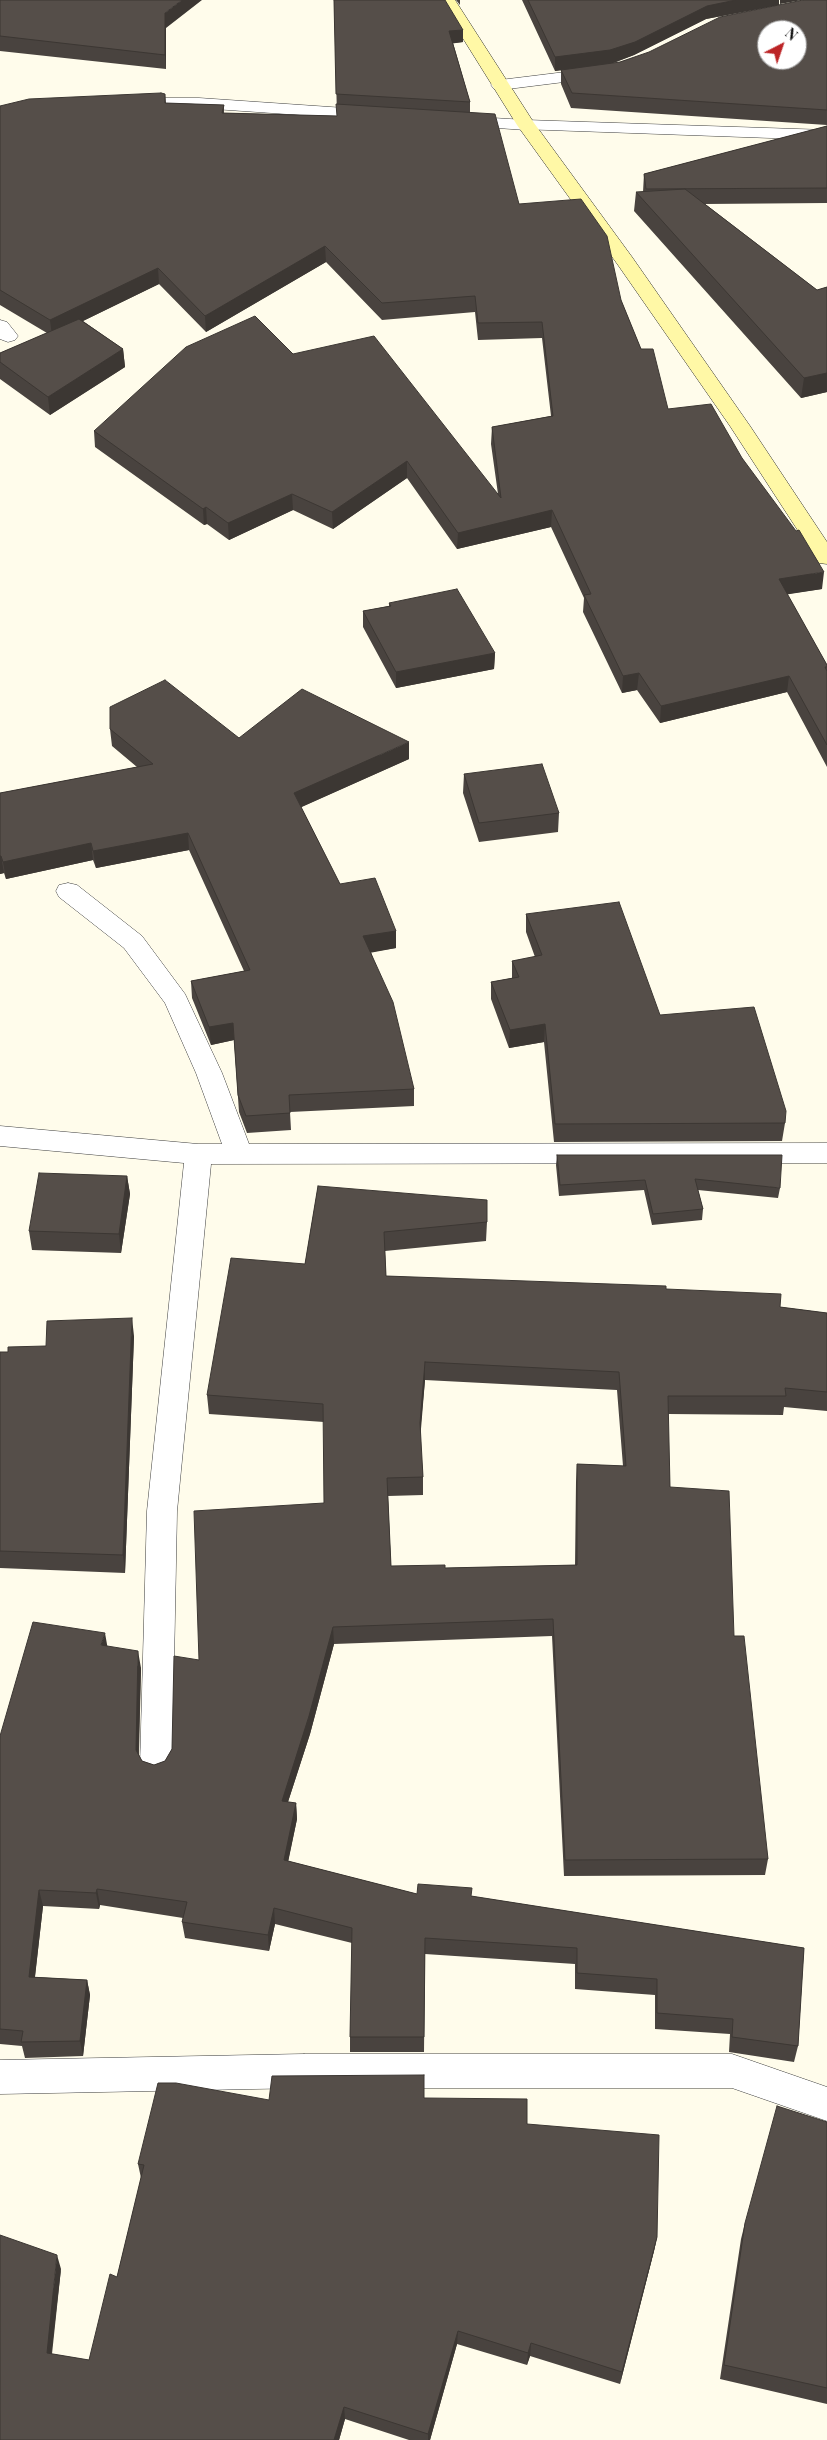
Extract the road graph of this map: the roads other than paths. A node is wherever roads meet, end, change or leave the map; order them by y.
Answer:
1 (447, 0) edge
2 (613, 71) edge
3 (500, 85) junction
4 (114, 104) edge
5 (390, 116) edge
6 (439, 119) edge
7 (526, 125) junction
8 (827, 135) edge
9 (827, 558) edge
10 (68, 891) dead end
11 (0, 1136) edge
12 (827, 1153) edge
13 (198, 1154) junction
14 (239, 1154) junction
15 (156, 1766) edge
16 (0, 2077) edge
17 (827, 2104) edge

1 - 3 main road
2 - 3 street
3 - 7 main road
4 - 5 street
6 - 7 street
7 - 8 street
7 - 9 main road
10 - 14 street
11 - 13 street
12 - 14 street
13 - 14 street
13 - 15 street
16 - 17 street

